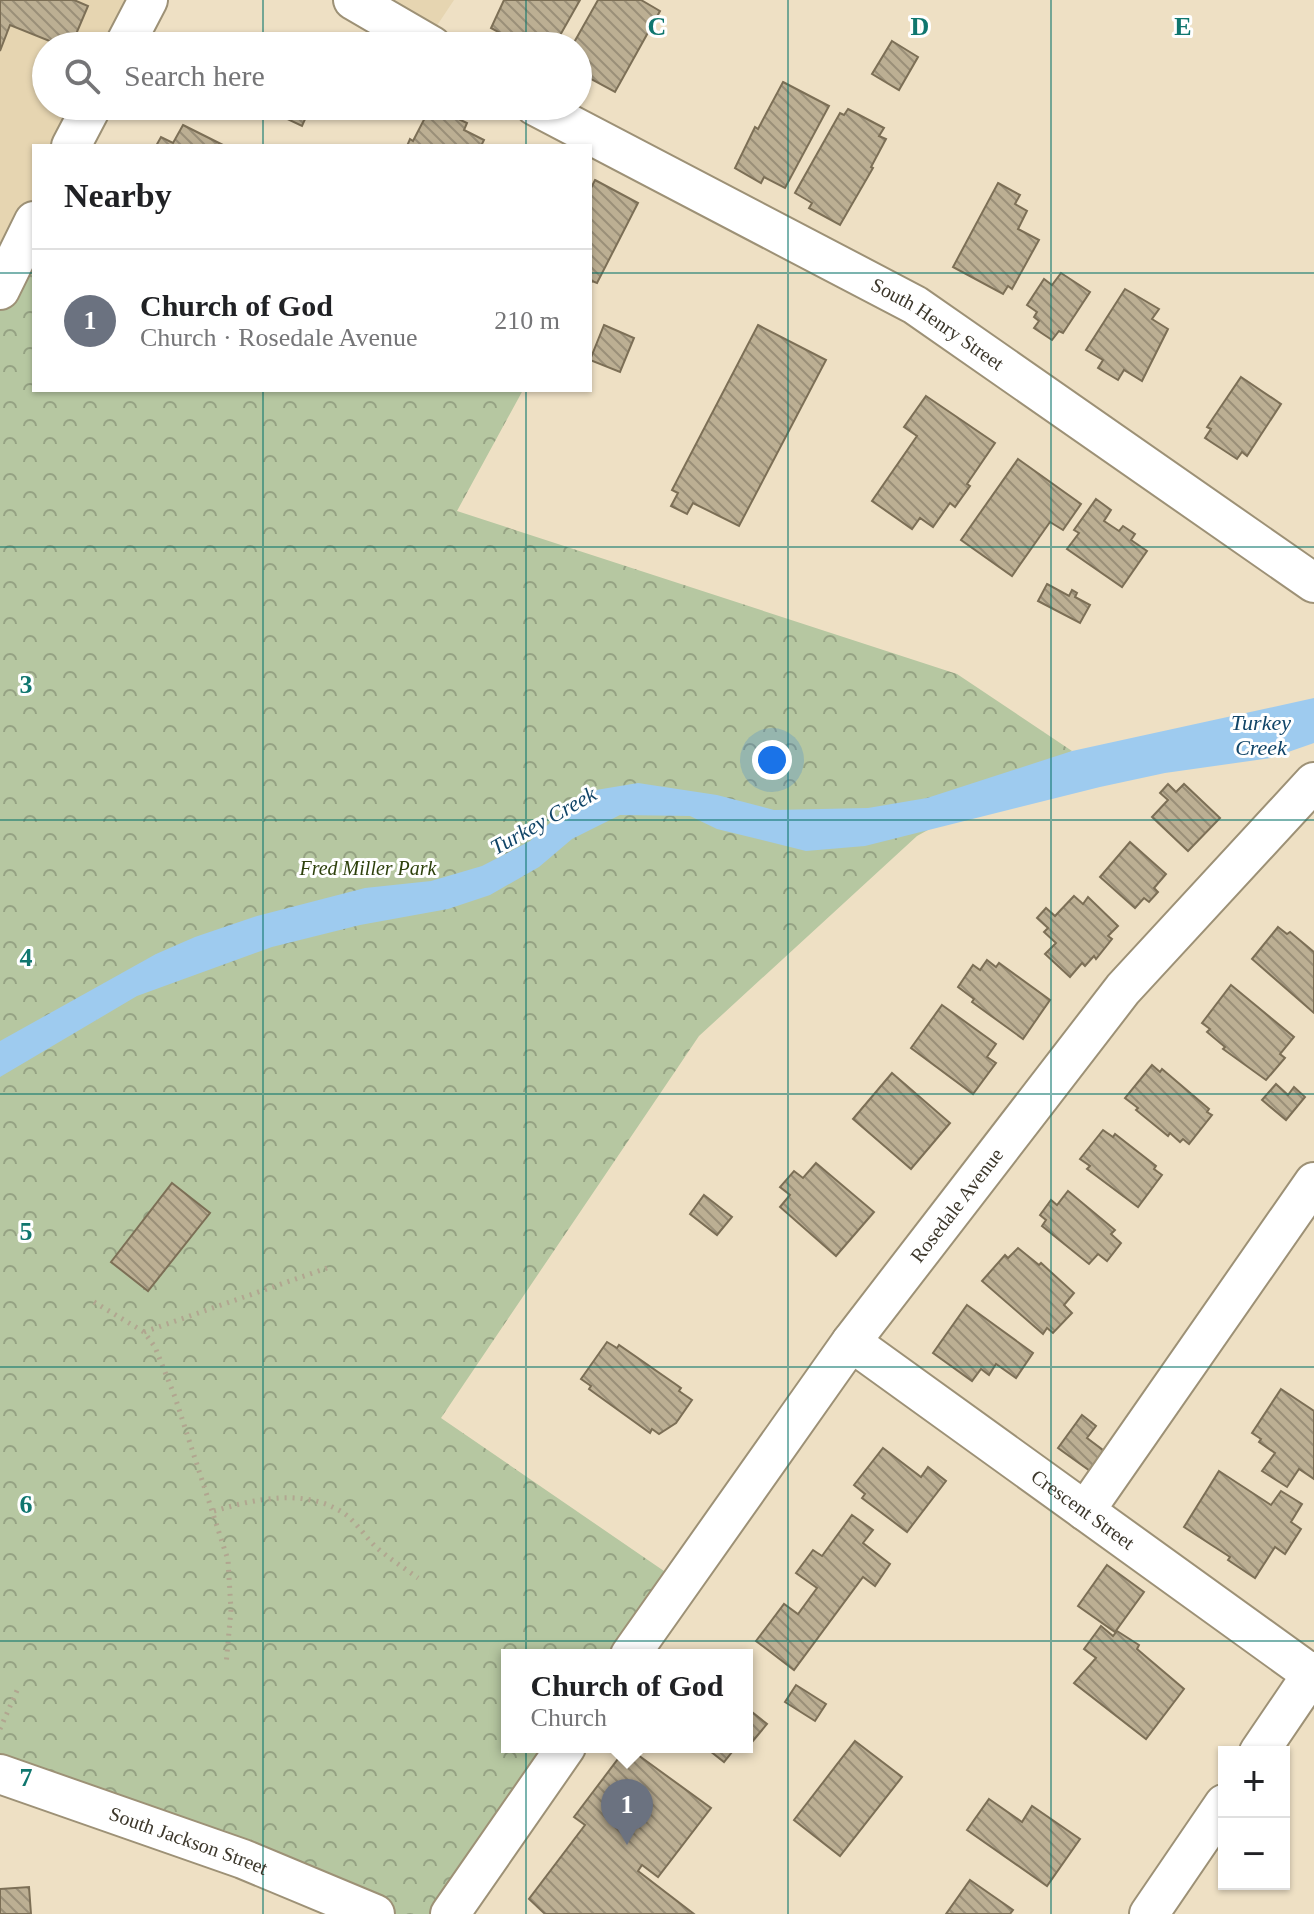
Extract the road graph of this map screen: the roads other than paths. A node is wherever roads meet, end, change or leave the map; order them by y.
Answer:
1 (148, 0) edge
2 (353, 0) edge
3 (131, 32) edge
4 (408, 32) edge
5 (85, 120) edge
6 (562, 120) edge
7 (72, 144) edge
8 (32, 225) edge
9 (0, 290) edge
10 (1314, 583) edge
11 (1314, 782) edge
12 (1314, 1182) edge
13 (851, 1342) junction
14 (1085, 1511) junction
15 (634, 1649) edge
16 (1313, 1674) edge
17 (1263, 1746) edge
18 (562, 1753) edge
19 (0, 1774) edge
20 (1218, 1813) edge
21 (375, 1914) edge
22 (450, 1914) edge
23 (1149, 1914) edge

1 - 3 street
2 - 4 street
5 - 7 street
6 - 10 street, South Henry Street
8 - 9 street
11 - 13 street, Rosedale Avenue
12 - 14 street
13 - 14 street, Crescent Street
13 - 15 street, Rosedale Avenue
14 - 16 street, Crescent Street
16 - 17 street
18 - 22 street
19 - 21 street, South Jackson Street
20 - 23 street

